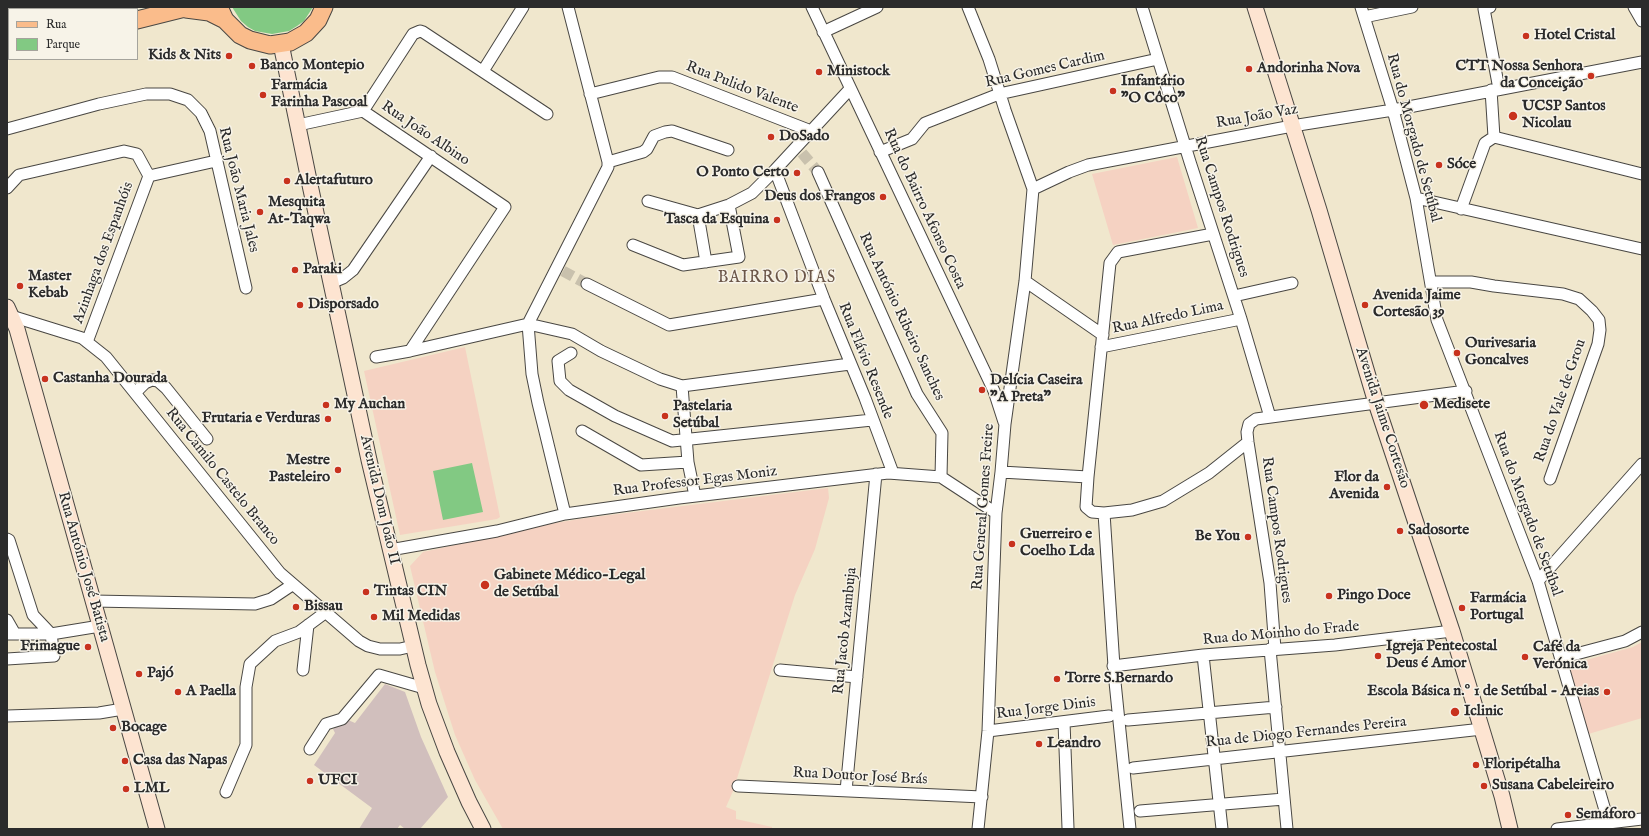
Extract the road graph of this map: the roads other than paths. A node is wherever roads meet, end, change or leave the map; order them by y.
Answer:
1 (324, 7) edge
2 (523, 7) edge
3 (568, 7) edge
4 (812, 7) edge
5 (877, 7) edge
6 (970, 7) edge
7 (1142, 7) edge
8 (1255, 7) edge
9 (1412, 7) edge
10 (1634, 7) edge
11 (187, 8) edge
12 (1487, 8) edge
13 (1362, 12) edge
14 (222, 13) edge
15 (138, 20) edge
16 (1642, 22) edge
17 (823, 32) junction
18 (281, 44) junction
19 (1158, 59) junction
20 (1642, 62) edge
21 (483, 71) junction
22 (850, 89) junction
23 (1495, 89) junction
24 (590, 94) junction
25 (1000, 94) junction
26 (364, 110) junction
27 (1393, 110) junction
28 (547, 114) dead end
29 (298, 125) junction
30 (1292, 126) junction
31 (7, 129) edge
32 (811, 131) junction
33 (1494, 137) junction
34 (1185, 146) junction
35 (728, 150) dead end
36 (880, 152) junction
37 (431, 156) junction
38 (216, 160) junction
39 (608, 162) junction
40 (775, 170) junction
41 (818, 172) tunnel mouth
42 (1642, 174) edge
43 (148, 176) junction
44 (7, 188) edge
45 (1033, 189) junction
46 (1416, 198) junction
47 (648, 201) dead end
48 (729, 205) junction
49 (1461, 209) junction
50 (698, 215) junction
51 (1213, 234) junction
52 (633, 245) dead end
53 (1642, 249) edge
54 (706, 262) junction
55 (1025, 281) junction
56 (1431, 282) junction
57 (331, 283) junction
58 (1292, 283) dead end
59 (587, 284) tunnel mouth
60 (246, 288) dead end
61 (1234, 296) junction
62 (824, 299) junction
63 (8, 312) edge
64 (1241, 319) junction
65 (528, 324) junction
66 (1103, 335) junction
67 (87, 342) junction
68 (1102, 347) junction
69 (410, 351) junction
70 (571, 353) dead end
71 (376, 357) dead end
72 (850, 364) junction
73 (682, 386) junction
74 (1011, 387) junction
75 (994, 391) junction
76 (1466, 391) junction
77 (135, 393) junction
78 (1376, 403) junction
79 (1270, 417) junction
80 (872, 420) junction
81 (1005, 424) junction
82 (582, 431) dead end
83 (207, 439) dead end
84 (687, 439) junction
85 (1248, 442) junction
86 (688, 462) junction
87 (1642, 464) edge
88 (1001, 472) junction
89 (890, 473) junction
90 (876, 474) junction
91 (941, 477) junction
92 (1088, 478) junction
93 (1550, 479) dead end
94 (695, 496) junction
95 (996, 513) junction
96 (1104, 513) junction
97 (565, 514) junction
98 (7, 538) edge
99 (390, 550) junction
100 (1538, 581) junction
101 (292, 584) junction
102 (93, 601) junction
103 (326, 612) junction
104 (7, 620) edge
105 (100, 626) junction
106 (308, 626) junction
107 (1452, 632) junction
108 (1642, 632) edge
109 (11, 634) edge
110 (51, 634) junction
111 (413, 646) junction
112 (1273, 649) junction
113 (1203, 655) junction
114 (1561, 658) junction
115 (7, 659) edge
116 (1113, 666) junction
117 (303, 670) dead end
118 (780, 670) dead end
119 (857, 677) junction
120 (424, 688) junction
121 (1276, 707) junction
122 (124, 710) junction
123 (1208, 713) junction
124 (7, 716) edge
125 (1109, 716) dead end
126 (1128, 720) dead end
127 (1064, 722) junction
128 (1482, 729) junction
129 (988, 731) junction
130 (310, 749) dead end
131 (1280, 751) junction
132 (1214, 759) junction
133 (1133, 768) dead end
134 (738, 786) dead end
135 (846, 791) junction
136 (226, 792) dead end
137 (982, 797) junction
138 (1284, 799) junction
139 (1219, 804) junction
140 (1140, 811) dead end
141 (1642, 819) edge
142 (1609, 824) junction
143 (1068, 828) edge
144 (157, 829) edge
145 (483, 829) edge
146 (978, 829) edge
147 (1130, 829) edge
148 (1222, 829) edge
149 (1287, 829) edge
150 (1510, 829) edge
151 (1557, 829) edge

1 - 18 main road
2 - 21 street
3 - 24 street
4 - 17 street, Rua do Bairro Afonso Costa
5 - 17 street
6 - 25 street
7 - 19 street, Rua Campos Rodrigues
8 - 30 main road, Avenida Jaime Cortesão
9 - 13 street
10 - 16 street
11 - 14 main road
11 - 15 main road
12 - 23 street
13 - 27 street, Rua do Morgado de Setúbal
14 - 18 main road
17 - 22 street, Rua do Bairro Afonso Costa
18 - 29 main road, Avenida Dom João II
19 - 25 street, Rua Gomes Cardim
19 - 34 street, Rua Campos Rodrigues
20 - 23 street, Rua João Vaz
21 - 26 street
21 - 28 street
22 - 32 street
22 - 36 street, Rua do Bairro Afonso Costa
23 - 27 street, Rua João Vaz
23 - 33 street
24 - 32 street, Rua Pulido Valente
24 - 39 street
25 - 36 street, Rua Gomes Cardim
25 - 45 street
26 - 29 street, Rua João Albino
26 - 37 street, Rua João Albino
27 - 30 street, Rua João Vaz
27 - 46 street, Rua do Morgado de Setúbal
29 - 57 main road, Avenida Dom João II
30 - 34 street, Rua João Vaz
30 - 78 main road, Avenida Jaime Cortesão
31 - 38 street, Rua João Maria Jales
32 - 40 street
33 - 42 street
33 - 49 street
34 - 45 street, Rua João Vaz
34 - 51 street, Rua Campos Rodrigues
35 - 39 street
36 - 75 street, Rua do Bairro Afonso Costa
37 - 57 street
37 - 69 street, Rua João Albino
38 - 43 street, Azinhaga dos Espanhóis
38 - 60 street, Rua João Maria Jales
39 - 65 street
40 - 48 street
40 - 62 street, Rua Flávio Resende
41 - 91 street, Rua António Ribeiro Sanches
43 - 44 street, Azinhaga dos Espanhóis
43 - 67 street, Azinhaga dos Espanhóis
45 - 55 street, Rua General Gomes Freire
46 - 49 street
46 - 56 street, Rua do Morgado de Setúbal
47 - 50 street
48 - 50 street
48 - 54 street
49 - 53 street
50 - 54 street
51 - 61 street, Rua Campos Rodrigues
51 - 66 street, Rua Alfredo Lima
52 - 54 street
55 - 66 street
55 - 74 street, Rua General Gomes Freire
56 - 76 street, Rua do Morgado de Setúbal
56 - 93 street, Rua do Vale de Grou
57 - 99 main road, Avenida Dom João II
58 - 61 street
59 - 62 street
61 - 64 street, Rua Campos Rodrigues
62 - 72 street, Rua Flávio Resende
63 - 67 street, Rua Camilo Castelo Branco
63 - 102 main road, Rua António José Batista
64 - 68 street, Rua Alfredo Lima
64 - 79 street, Rua Campos Rodrigues
65 - 69 street
65 - 73 street
65 - 97 street
66 - 68 street, Rua Alfredo Lima
67 - 77 street, Rua Camilo Castelo Branco
68 - 92 street, Rua Alfredo Lima
69 - 71 street
70 - 84 street
72 - 73 street
72 - 80 street, Rua Flávio Resende
73 - 84 street
74 - 75 street
74 - 81 street, Rua General Gomes Freire
75 - 81 street, Rua do Bairro Afonso Costa
76 - 78 street
76 - 100 street, Rua do Morgado de Setúbal
77 - 83 street
77 - 101 street, Rua Camilo Castelo Branco
78 - 79 street
78 - 107 main road, Avenida Jaime Cortesão
79 - 85 street, Rua Campos Rodrigues
80 - 84 street
80 - 89 street, Rua Flávio Resende
81 - 88 street, Rua General Gomes Freire
82 - 86 street
84 - 86 street
85 - 96 street
85 - 112 street, Rua Campos Rodrigues
86 - 94 street
87 - 100 street
88 - 92 street
88 - 95 street, Rua General Gomes Freire
89 - 90 street, Rua Professor Egas Moniz
89 - 91 street, Rua Professor Egas Moniz
90 - 94 street, Rua Professor Egas Moniz
90 - 119 street, Rua Jacob Azambuja
91 - 95 street, Rua Professor Egas Moniz
92 - 96 street, Rua Alfredo Lima
94 - 97 street, Rua Professor Egas Moniz
95 - 129 street, Rua General Gomes Freire
96 - 116 street
97 - 99 street, Rua Professor Egas Moniz
98 - 110 street
99 - 111 main road, Avenida Dom João II
100 - 114 street, Rua do Morgado de Setúbal
101 - 102 street
101 - 103 street, Rua Camilo Castelo Branco
102 - 105 main road, Rua António José Batista
103 - 106 street
103 - 111 street, Rua Camilo Castelo Branco
104 - 109 street
105 - 110 street
105 - 122 main road, Rua António José Batista
106 - 117 street
106 - 136 street
107 - 112 street, Rua do Moinho do Frade
107 - 128 main road, Avenida Jaime Cortesão
108 - 114 street
109 - 110 street
110 - 115 street
111 - 120 main road, Avenida Dom João II
112 - 113 street, Rua do Moinho do Frade
112 - 121 street, Rua Campos Rodrigues
113 - 116 street, Rua do Moinho do Frade
113 - 123 street
114 - 142 street, Rua do Morgado de Setúbal
116 - 147 street
118 - 119 street
119 - 135 street, Rua Jacob Azambuja
120 - 130 street
120 - 145 main road, Avenida Dom João II
121 - 123 street
121 - 131 street, Rua Campos Rodrigues
122 - 124 street
122 - 144 main road, Rua António José Batista
123 - 126 street
123 - 132 street
125 - 127 street, Rua Jorge Dinis
127 - 129 street, Rua Jorge Dinis
127 - 143 street
128 - 131 street, Rua de Diogo Fernandes Pereira
128 - 150 main road, Avenida Jaime Cortesão
129 - 137 street, Rua General Gomes Freire
131 - 132 street, Rua de Diogo Fernandes Pereira
131 - 138 street, Rua Campos Rodrigues
132 - 133 street, Rua de Diogo Fernandes Pereira
132 - 139 street
134 - 135 street, Rua Doutor José Brás
135 - 137 street, Rua Doutor José Brás
137 - 146 street, Rua General Gomes Freire
138 - 139 street
138 - 149 street, Rua Campos Rodrigues
139 - 140 street
139 - 148 street
141 - 142 street
142 - 151 street

